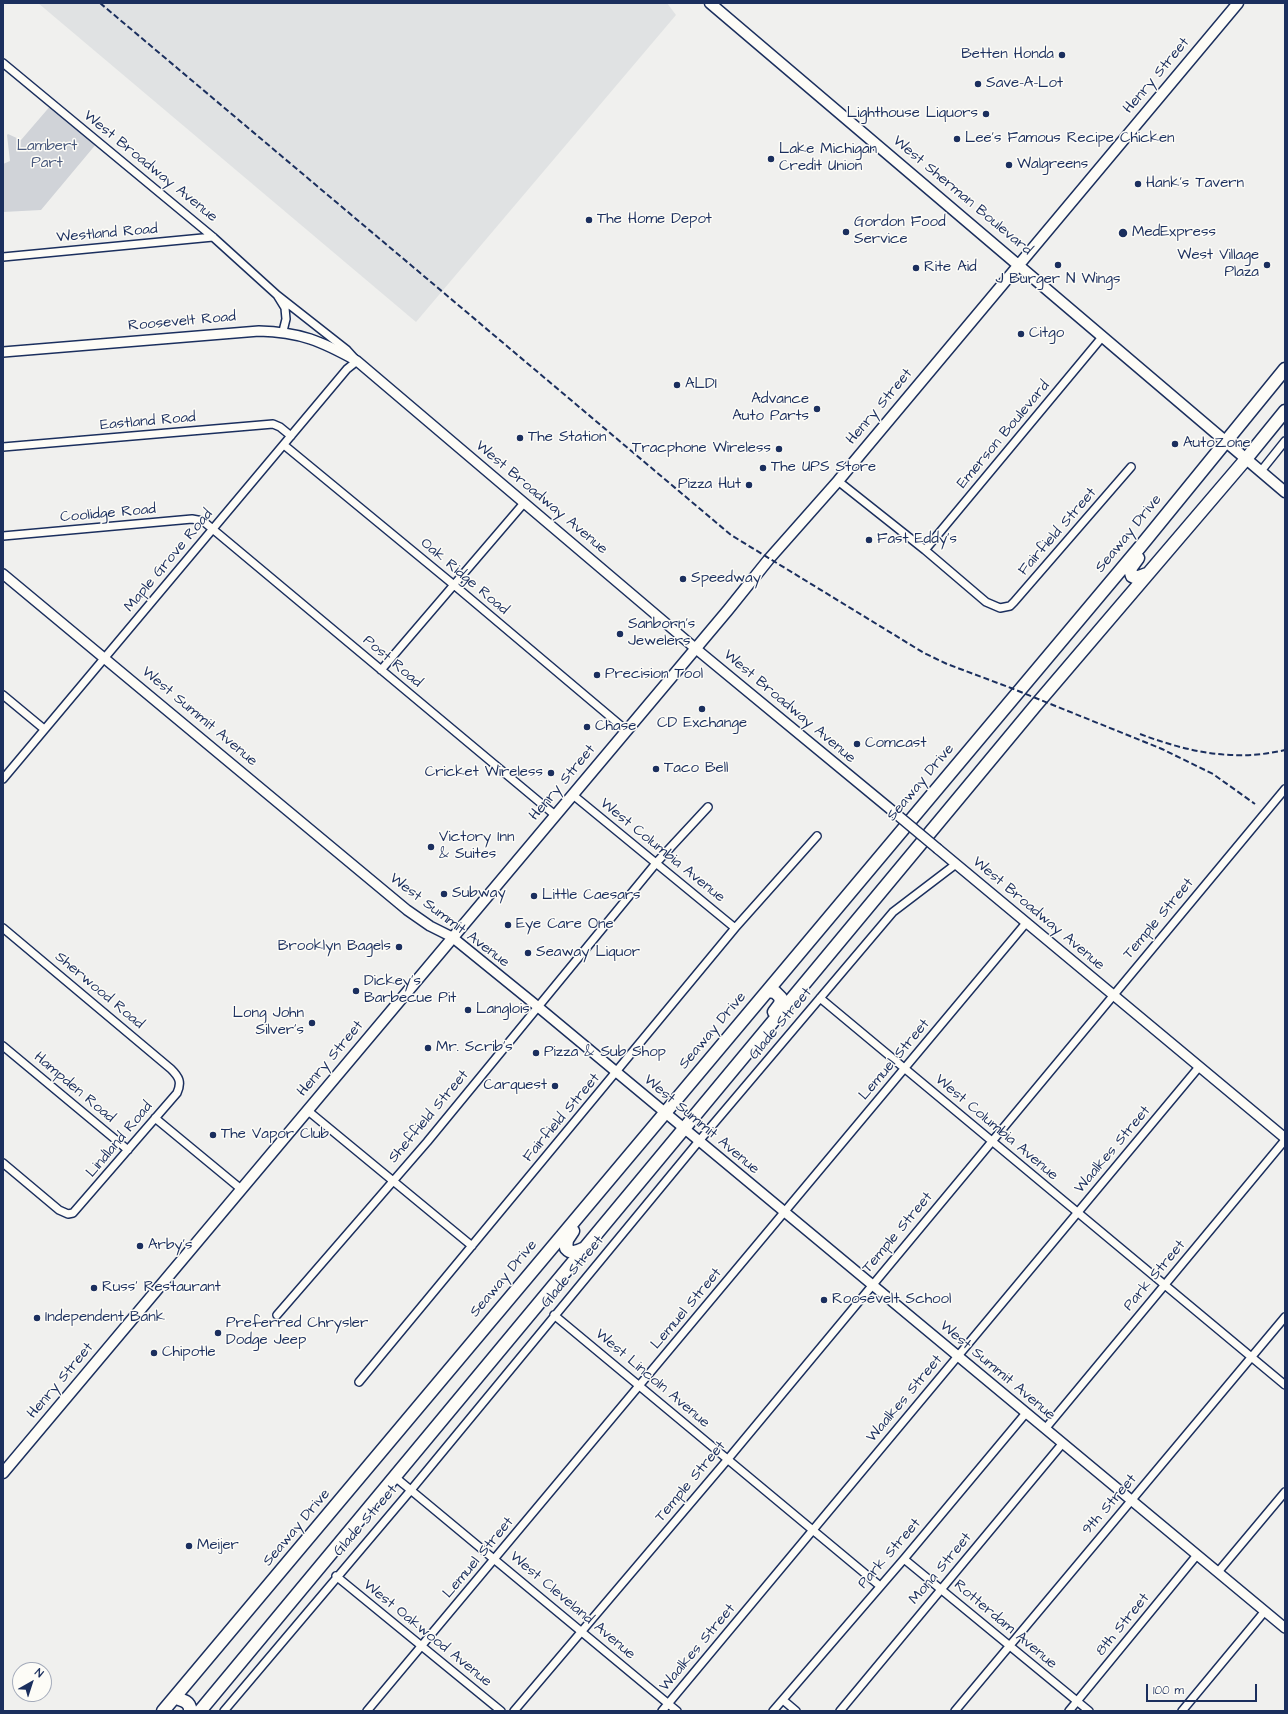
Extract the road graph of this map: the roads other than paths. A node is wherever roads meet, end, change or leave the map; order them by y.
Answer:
1 (710, 3) edge
2 (1238, 3) edge
3 (3, 63) edge
4 (213, 237) junction
5 (3, 257) edge
6 (1020, 264) junction
7 (277, 295) junction
8 (283, 331) junction
9 (1103, 336) junction
10 (3, 352) edge
11 (357, 361) junction
12 (1285, 369) edge
13 (1285, 401) edge
14 (1285, 411) edge
15 (291, 436) junction
16 (1226, 440) junction
17 (1285, 441) edge
18 (284, 445) junction
19 (3, 447) edge
20 (1214, 455) junction
21 (1249, 455) junction
22 (1131, 467) dead end
23 (1261, 471) junction
24 (838, 480) junction
25 (1285, 492) edge
26 (524, 503) junction
27 (213, 530) junction
28 (3, 536) edge
29 (925, 550) junction
30 (3, 574) edge
31 (1147, 574) junction
32 (454, 585) junction
33 (695, 648) junction
34 (106, 658) junction
35 (381, 670) junction
36 (3, 695) edge
37 (44, 729) junction
38 (626, 730) junction
39 (3, 779) edge
40 (1285, 789) edge
41 (572, 795) junction
42 (708, 807) dead end
43 (555, 815) junction
44 (818, 836) dead end
45 (657, 862) junction
46 (956, 864) junction
47 (1026, 923) junction
48 (3, 928) edge
49 (735, 928) junction
50 (452, 937) junction
51 (768, 991) junction
52 (1113, 995) junction
53 (820, 998) junction
54 (537, 1006) junction
55 (3, 1046) edge
56 (1199, 1067) junction
57 (905, 1068) junction
58 (616, 1073) junction
59 (177, 1075) joint
60 (307, 1110) junction
61 (665, 1112) junction
62 (155, 1118) junction
63 (683, 1128) junction
64 (649, 1132) junction
65 (1285, 1139) edge
66 (699, 1141) junction
67 (991, 1141) junction
68 (128, 1150) junction
69 (3, 1163) edge
70 (392, 1179) junction
71 (241, 1189) junction
72 (785, 1213) junction
73 (1077, 1213) junction
74 (472, 1246) junction
75 (586, 1247) junction
76 (872, 1285) junction
77 (1164, 1285) junction
78 (277, 1315) dead end
79 (554, 1315) junction
80 (1285, 1317) edge
81 (958, 1356) junction
82 (1251, 1357) junction
83 (359, 1382) dead end
84 (1285, 1385) edge
85 (640, 1386) junction
86 (1026, 1413) junction
87 (1045, 1429) junction
88 (1062, 1444) junction
89 (728, 1459) junction
90 (3, 1473) edge
91 (395, 1477) junction
92 (411, 1490) junction
93 (1285, 1492) edge
94 (1131, 1500) junction
95 (814, 1530) junction
96 (1197, 1555) junction
97 (495, 1559) junction
98 (904, 1559) junction
99 (1218, 1572) junction
100 (336, 1576) junction
101 (880, 1586) junction
102 (941, 1589) junction
103 (1265, 1611) junction
104 (1285, 1628) edge
105 (582, 1631) junction
106 (1009, 1645) junction
107 (422, 1646) junction
108 (175, 1698) junction
109 (783, 1700) junction
110 (1077, 1701) junction
111 (668, 1704) junction
112 (163, 1710) edge
113 (190, 1711) edge
114 (200, 1711) edge
115 (224, 1711) edge
116 (367, 1711) edge
117 (501, 1711) edge
118 (514, 1711) edge
119 (662, 1711) edge
120 (677, 1711) edge
121 (773, 1711) edge
122 (796, 1711) edge
123 (840, 1711) edge
124 (955, 1711) edge
125 (1069, 1711) edge
126 (1088, 1711) edge
127 (1182, 1711) edge

1 - 6 main road, West Sherman Boulevard
2 - 6 main road, Henry Street
3 - 4 street, West Broadway Avenue
4 - 5 street, Westland Road
4 - 7 street, West Broadway Avenue
6 - 9 main road, West Sherman Boulevard
6 - 24 main road, Henry Street
7 - 8 street, West Broadway Avenue
7 - 11 street, West Broadway Avenue
8 - 10 street, Roosevelt Road
8 - 11 street, Roosevelt Road
9 - 16 main road, West Sherman Boulevard
9 - 29 street, Emerson Boulevard
11 - 15 street, Maple Grove Road
11 - 26 street, West Broadway Avenue
12 - 16 highway, Seaway Drive
13 - 21 highway
14 - 21 highway
15 - 18 street, Maple Grove Road
15 - 19 street, Eastland Road
16 - 20 highway, Seaway Drive
16 - 21 main road, West Sherman Boulevard
17 - 23 street
18 - 27 street, Maple Grove Road
18 - 32 street, Oak Ridge Road
20 - 31 highway
20 - 51 highway, Seaway Drive
21 - 23 main road, West Sherman Boulevard
21 - 31 highway
22 - 29 street, Fairfield Street
23 - 25 main road, West Sherman Boulevard
24 - 29 street
24 - 33 main road, Henry Street
26 - 32 street
26 - 33 street, West Broadway Avenue
27 - 28 street, Coolidge Road
27 - 34 street, Maple Grove Road
27 - 35 street, Post Road
30 - 34 street, West Summit Avenue
31 - 63 highway
32 - 35 street
32 - 38 street, Oak Ridge Road
33 - 38 main road, Henry Street
33 - 46 street, West Broadway Avenue, bridge
34 - 37 street, Maple Grove Road
34 - 50 street, West Summit Avenue
35 - 43 street, Post Road
36 - 37 street
37 - 39 street, Maple Grove Road
38 - 41 main road, Henry Street
40 - 52 street, Temple Street
41 - 43 main road, Henry Street
41 - 45 street, West Columbia Avenue
42 - 45 street, Sheffield Street
43 - 50 main road, Henry Street
44 - 49 street, Fairfield Street
45 - 49 street, West Columbia Avenue
45 - 54 street, Sheffield Street
46 - 47 street, West Broadway Avenue
46 - 53 street, Glade Street
47 - 52 street, West Broadway Avenue
47 - 57 street, Lemuel Street
48 - 59 street, Sherwood Road
49 - 58 street, Fairfield Street
50 - 54 street, West Summit Avenue
50 - 60 main road, Henry Street
51 - 61 highway, Seaway Drive
51 - 63 highway
52 - 56 street, West Broadway Avenue
52 - 67 street, Temple Street
53 - 57 street, West Columbia Avenue
53 - 66 street, Glade Street
54 - 58 street, West Summit Avenue
54 - 70 street, Sheffield Street
55 - 68 street, Hampden Road
56 - 65 street, West Broadway Avenue
56 - 73 street, Waalkes Street
57 - 67 street, West Columbia Avenue
57 - 72 street, Lemuel Street
58 - 61 street, West Summit Avenue
58 - 74 street, Fairfield Street
59 - 62 street, Lindland Road
60 - 70 street
60 - 71 main road, Henry Street
61 - 63 street, West Summit Avenue
61 - 64 highway, Seaway Drive
62 - 68 street, Lindland Road
62 - 71 street
63 - 66 street, West Summit Avenue
63 - 75 highway
64 - 75 highway
64 - 108 highway, Seaway Drive
65 - 77 street, Park Street
66 - 72 street, West Summit Avenue
66 - 79 street, Glade Street
67 - 73 street, West Columbia Avenue
67 - 76 street, Temple Street
68 - 69 street, Lindland Road
70 - 74 street
70 - 78 street, Sheffield Street
71 - 90 main road, Henry Street
72 - 76 street, West Summit Avenue
72 - 85 street, Lemuel Street
73 - 77 street, West Columbia Avenue
73 - 81 street, Waalkes Street
74 - 83 street, Fairfield Street
75 - 91 highway
76 - 81 street, West Summit Avenue
76 - 89 street, Temple Street
77 - 82 street, West Columbia Avenue
77 - 87 street, Park Street
79 - 85 street, West Lincoln Avenue
79 - 92 street, Glade Street
80 - 82 street, 9th Street
81 - 86 street, West Summit Avenue
81 - 95 street, Waalkes Street
82 - 84 street, West Columbia Avenue
82 - 94 street, 9th Street
85 - 89 street, West Lincoln Avenue
85 - 97 street, Lemuel Street
86 - 87 street, West Summit Avenue
86 - 98 street, Park Street
87 - 88 street, West Summit Avenue
88 - 94 street, West Summit Avenue
88 - 102 street, Mona Street
89 - 95 street, West Lincoln Avenue
89 - 105 street, Temple Street
91 - 92 street, West Cleveland Avenue
91 - 114 highway
92 - 97 street, West Cleveland Avenue
92 - 100 street, Glade Street
93 - 99 street
94 - 96 street, West Summit Avenue
94 - 106 street, 9th Street
95 - 101 street, West Lincoln Avenue
95 - 111 street, Waalkes Street
96 - 99 street, West Summit Avenue
96 - 110 street, 8th Street
97 - 105 street, West Cleveland Avenue
97 - 107 street, Lemuel Street
98 - 101 street, Park Street
98 - 102 street, Rotterdam Avenue
99 - 103 street, West Summit Avenue
100 - 107 street, West Oakwood Avenue
100 - 115 street, Glade Street
101 - 109 street, Park Street
102 - 106 street, Rotterdam Avenue
102 - 123 street, Mona Street
103 - 104 street, West Summit Avenue
103 - 127 street
105 - 111 street, West Cleveland Avenue
105 - 118 street, Temple Street
106 - 110 street, Rotterdam Avenue
106 - 124 street, 9th Street
107 - 116 street, Lemuel Street
107 - 117 street, West Oakwood Avenue
108 - 112 highway, Seaway Drive
108 - 113 highway
109 - 121 street, Park Street
109 - 122 street
110 - 125 street, 8th Street
110 - 126 street, Rotterdam Avenue
111 - 119 street, Waalkes Street
111 - 120 street, West Cleveland Avenue

